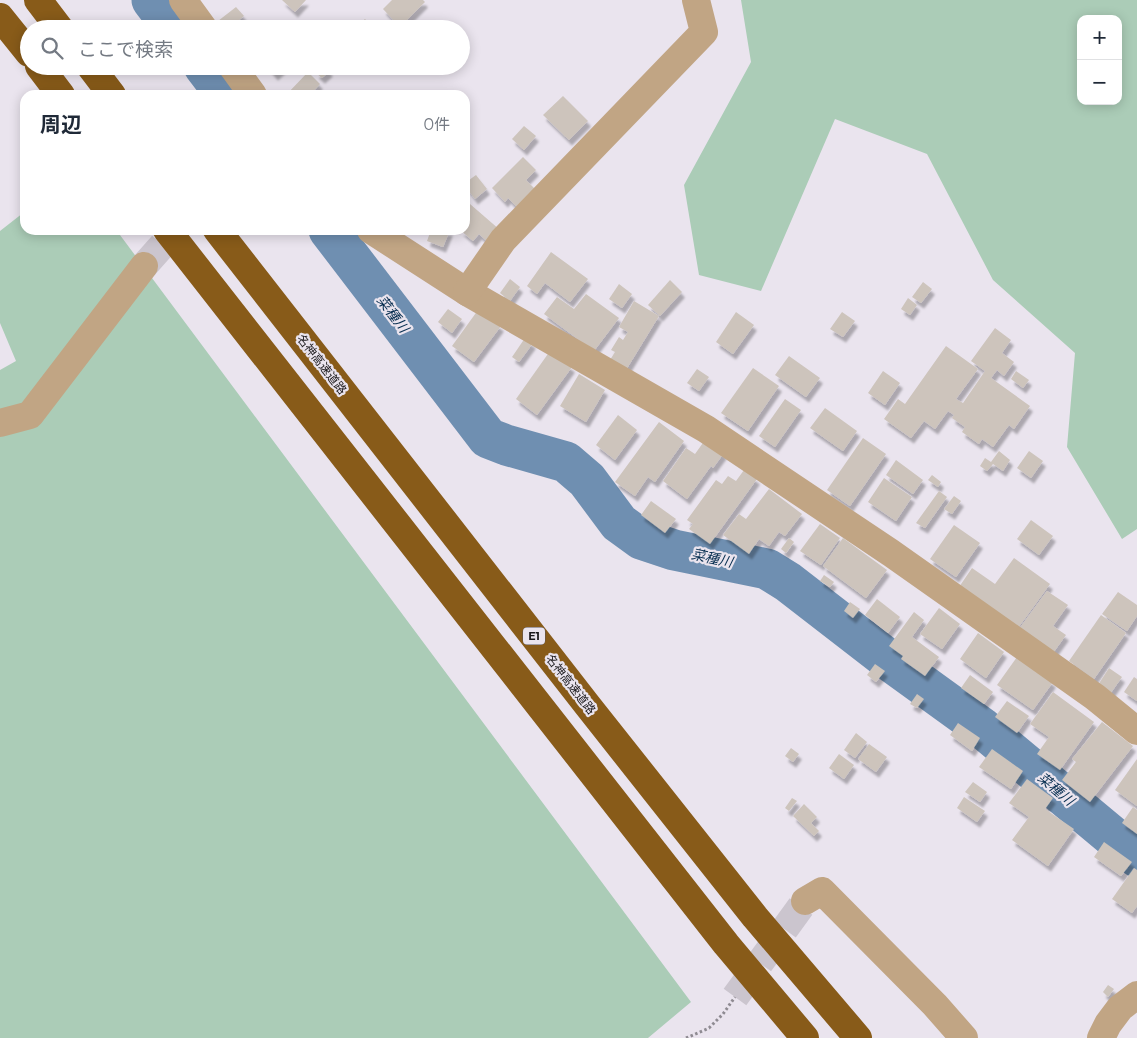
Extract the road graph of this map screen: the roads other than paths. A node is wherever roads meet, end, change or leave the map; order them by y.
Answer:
1 (38, 0) edge
2 (182, 0) edge
3 (696, 0) edge
4 (0, 17) edge
5 (53, 20) edge
6 (197, 20) edge
7 (20, 42) edge
8 (46, 75) edge
9 (97, 75) edge
10 (239, 75) edge
11 (57, 90) edge
12 (108, 90) edge
13 (249, 90) edge
14 (171, 235) edge
15 (222, 235) edge
16 (379, 235) edge
17 (144, 266) tunnel mouth
18 (467, 292) junction
19 (0, 423) edge
20 (1137, 731) edge
21 (805, 901) tunnel mouth
22 (1137, 995) edge
23 (805, 1038) edge
24 (858, 1038) edge
25 (964, 1038) edge
26 (1101, 1038) edge

1 - 5 highway
2 - 6 street
3 - 18 street
4 - 7 highway
8 - 11 highway
9 - 12 highway
10 - 13 street
14 - 23 highway
15 - 24 highway, 名神高速道路 / E1
16 - 18 street
17 - 19 street
18 - 20 street
21 - 25 street
22 - 26 street

